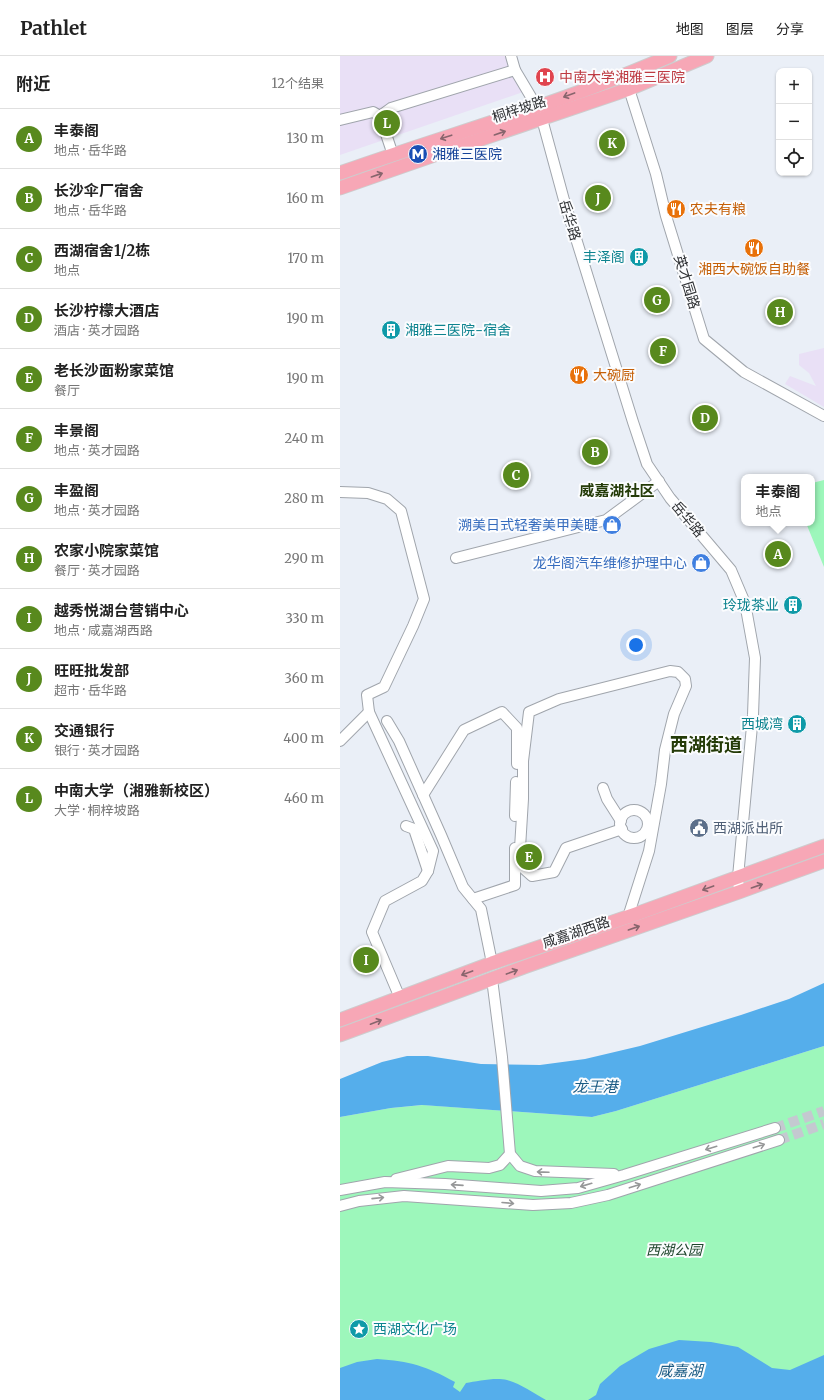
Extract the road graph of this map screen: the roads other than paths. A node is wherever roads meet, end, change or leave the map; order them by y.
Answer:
1 (511, 56) edge
2 (670, 56) edge
3 (707, 56) edge
4 (515, 70) junction
5 (629, 89) junction
6 (537, 106) junction
7 (380, 116) junction
8 (542, 119) junction
9 (340, 120) edge
10 (393, 155) junction
11 (340, 173) edge
12 (340, 188) edge
13 (824, 416) edge
14 (659, 482) junction
15 (340, 492) edge
16 (456, 558) dead end
17 (369, 712) junction
18 (387, 721) dead end
19 (340, 741) edge
20 (603, 788) dead end
21 (423, 794) junction
22 (406, 826) dead end
23 (824, 846) edge
24 (824, 861) edge
25 (428, 871) junction
26 (738, 877) junction
27 (739, 892) junction
28 (473, 899) junction
29 (628, 917) junction
30 (492, 963) junction
31 (492, 979) junction
32 (400, 998) junction
33 (340, 1020) edge
34 (340, 1035) edge
35 (775, 1128) tunnel mouth
36 (779, 1140) tunnel mouth
37 (510, 1154) junction
38 (624, 1175) junction
39 (385, 1182) junction
40 (340, 1190) edge
41 (340, 1206) edge

1 - 4 street, 岳华路
2 -> 6 main road, 桐梓坡路
3 - 5 main road, 桐梓坡路
4 - 6 street, 岳华路
4 - 7 street
5 - 8 main road, 桐梓坡路
5 - 13 street, 英才园路
6 - 8 street, 岳华路
6 -> 10 main road, 桐梓坡路
7 - 9 street
7 - 10 street
12 -> 8 main road, 桐梓坡路
8 - 14 street, 岳华路
10 - 11 main road, 桐梓坡路
14 - 16 street
14 - 26 street, 岳华路
15 - 17 street
17 - 19 street
17 - 25 street
18 - 21 street
20 - 29 street
21 - 28 street
21 - 28 street
22 - 25 street
23 - 26 main road, 咸嘉湖西路
27 -> 24 main road, 咸嘉湖西路
25 - 32 street
26 - 27 street, 岳华路
26 -> 29 main road, 咸嘉湖西路
31 -> 27 main road, 咸嘉湖西路
28 - 30 street
29 - 30 main road, 咸嘉湖西路
30 -> 32 main road, 咸嘉湖西路
34 -> 31 main road, 咸嘉湖西路
31 - 37 street
32 - 33 main road, 咸嘉湖西路
35 -> 38 street
41 -> 36 street
38 -> 37 street
37 - 39 street
38 -> 39 street
39 - 40 street

